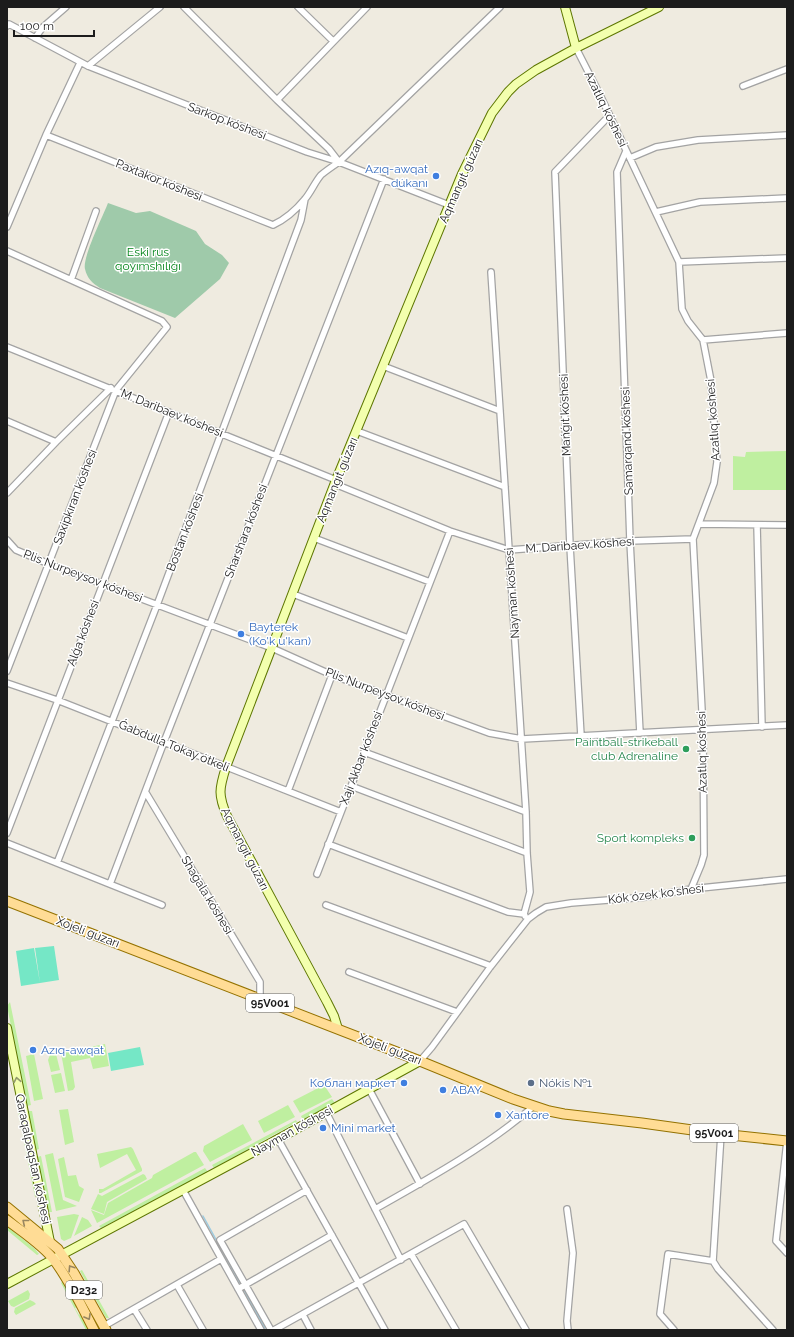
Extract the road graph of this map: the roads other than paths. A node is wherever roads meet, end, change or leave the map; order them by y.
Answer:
1 (66, 7) edge
2 (160, 7) edge
3 (184, 7) edge
4 (298, 7) edge
5 (367, 7) edge
6 (500, 7) edge
7 (565, 7) edge
8 (659, 7) edge
9 (8, 25) edge
10 (34, 38) junction
11 (333, 41) junction
12 (576, 48) junction
13 (80, 62) junction
14 (88, 66) junction
15 (787, 69) edge
16 (743, 86) dead end
17 (277, 100) junction
18 (609, 116) junction
19 (46, 135) junction
20 (787, 135) edge
21 (626, 151) junction
22 (630, 158) junction
23 (340, 162) junction
24 (384, 180) junction
25 (787, 198) edge
26 (305, 199) junction
27 (450, 205) junction
28 (96, 212) dead end
29 (656, 212) junction
30 (7, 227) edge
31 (7, 252) edge
32 (787, 258) edge
33 (679, 262) junction
34 (491, 272) dead end
35 (71, 280) junction
36 (787, 333) edge
37 (703, 340) junction
38 (7, 347) edge
39 (384, 366) junction
40 (114, 389) junction
41 (500, 411) junction
42 (169, 412) junction
43 (7, 421) edge
44 (357, 431) junction
45 (222, 433) junction
46 (56, 442) junction
47 (276, 455) junction
48 (336, 482) junction
49 (505, 487) junction
50 (7, 493) edge
51 (699, 524) junction
52 (757, 525) junction
53 (787, 525) edge
54 (450, 531) junction
55 (314, 538) junction
56 (693, 539) junction
57 (7, 540) edge
58 (630, 541) junction
59 (570, 546) junction
60 (509, 550) junction
61 (49, 564) junction
62 (430, 582) junction
63 (102, 584) junction
64 (293, 594) junction
65 (157, 605) junction
66 (210, 625) junction
67 (408, 638) junction
68 (272, 648) junction
69 (7, 671) edge
70 (332, 675) junction
71 (7, 683) edge
72 (386, 695) junction
73 (57, 700) junction
74 (111, 721) junction
75 (787, 725) edge
76 (762, 727) junction
77 (703, 730) junction
78 (640, 733) junction
79 (581, 736) junction
80 (522, 739) junction
81 (164, 742) junction
82 (364, 752) junction
83 (226, 767) junction
84 (351, 786) junction
85 (288, 791) junction
86 (146, 793) junction
87 (341, 812) junction
88 (526, 812) junction
89 (7, 833) edge
90 (7, 843) edge
91 (328, 844) junction
92 (527, 853) junction
93 (57, 863) junction
94 (317, 874) dead end
95 (787, 879) edge
96 (110, 884) junction
97 (691, 889) junction
98 (7, 901) edge
99 (162, 905) dead end
100 (326, 905) dead end
101 (524, 914) junction
102 (528, 919) junction
103 (490, 966) junction
104 (349, 972) dead end
105 (260, 999) junction
106 (457, 1012) junction
107 (7, 1028) edge
108 (338, 1029) junction
109 (420, 1061) junction
110 (369, 1088) junction
111 (534, 1106) junction
112 (326, 1112) junction
113 (721, 1134) junction
114 (278, 1139) junction
115 (787, 1141) edge
116 (420, 1184) junction
117 (183, 1190) junction
118 (307, 1190) junction
119 (7, 1207) edge
120 (375, 1209) junction
121 (567, 1209) dead end
122 (7, 1220) edge
123 (332, 1235) junction
124 (47, 1245) junction
125 (787, 1253) edge
126 (412, 1254) junction
127 (58, 1257) junction
128 (220, 1259) junction
129 (401, 1260) junction
130 (712, 1260) junction
131 (359, 1283) junction
132 (7, 1284) edge
133 (177, 1285) junction
134 (245, 1285) junction
135 (238, 1289) junction
136 (134, 1309) junction
137 (303, 1315) junction
138 (105, 1328) edge
139 (94, 1330) edge
140 (147, 1330) edge
141 (203, 1330) edge
142 (261, 1330) edge
143 (271, 1330) edge
144 (274, 1330) edge
145 (311, 1330) edge
146 (385, 1330) edge
147 (456, 1330) edge
148 (526, 1330) edge
149 (568, 1330) edge
150 (674, 1330) edge
151 (773, 1330) edge

1 - 10 street
2 - 14 street
3 - 17 street
4 - 11 street
5 - 11 street
6 - 23 street
7 - 12 street
8 - 12 street, Aqmangıt gúzarı
9 - 10 street, Sarkop kóshesi
10 - 13 street, Sarkop kóshesi
11 - 17 street
12 - 18 street, Azatlıq kóshesi
12 - 27 street, Aqmangıt gúzarı
13 - 14 street, Sarkop kóshesi
13 - 19 street
14 - 23 street, Sarkop kóshesi
15 - 16 street
17 - 23 street
18 - 21 street, Azatlıq kóshesi
18 - 59 street, Mańǵıt kóshesi
19 - 26 street, Paxtakor kóshesi
19 - 30 street
20 - 22 street
21 - 22 street, Azatlıq kóshesi
21 - 58 street, Samarqand kóshesi
22 - 29 street, Azatlıq kóshesi
23 - 24 street, Sarkop kóshesi
23 - 26 street
24 - 27 street, Sarkop kóshesi
24 - 47 street, Sharshara kóshesi
25 - 29 street
26 - 45 street, Bostan kóshesi
27 - 39 street, Aqmangıt gúzarı
28 - 35 street
29 - 33 street, Azatlıq kóshesi
31 - 35 street
32 - 33 street
33 - 37 street, Azatlıq kóshesi
34 - 41 street, Nayman kóshesi
35 - 40 street
36 - 37 street
37 - 51 street, Azatlıq kóshesi
38 - 40 street, M. Daribaev kóshesi
39 - 41 street
39 - 44 street, Aqmangıt gúzarı
40 - 42 street, M. Daribaev kóshesi
40 - 46 street
40 - 61 street, Saxipkıran kóshesi
41 - 49 street, Nayman kóshesi
42 - 45 street, M. Daribaev kóshesi
42 - 63 street, Alǵa kóshesi
43 - 46 street
44 - 48 street, Aqmangıt gúzarı
44 - 49 street
45 - 47 street, M. Daribaev kóshesi
45 - 65 street, Bostan kóshesi
46 - 50 street
47 - 48 street, M. Daribaev kóshesi
47 - 66 street, Sharshara kóshesi
48 - 54 street, M. Daribaev kóshesi
48 - 55 street, Aqmangıt gúzarı
49 - 60 street, Nayman kóshesi
51 - 52 street
51 - 56 street, Azatlıq kóshesi
52 - 53 street
52 - 76 street
54 - 60 street, M. Daribaev kóshesi
54 - 62 street, Xaji Akbar kóshesi
55 - 62 street
55 - 64 street, Aqmangıt gúzarı
56 - 58 street, M. Daribaev kóshesi
56 - 77 street, Azatlıq kóshesi
57 - 61 street, Plis Nurpeysov kóshesi
58 - 59 street, M. Daribaev kóshesi
58 - 78 street, Samarqand kóshesi
59 - 60 street, M. Daribaev kóshesi
59 - 79 street, Mańǵıt kóshesi
60 - 80 street, Nayman kóshesi
61 - 63 street, Plis Nurpeysov kóshesi
61 - 69 street, Saxipkıran kóshesi
62 - 67 street, Xaji Akbar kóshesi
63 - 65 street, Plis Nurpeysov kóshesi
63 - 73 street, Alǵa kóshesi
64 - 67 street
64 - 68 street, Aqmangıt gúzarı
65 - 66 street, Plis Nurpeysov kóshesi
65 - 74 street, Bostan kóshesi
66 - 68 street, Plis Nurpeysov kóshesi
66 - 81 street, Sharshara kóshesi
67 - 72 street, Xaji Akbar kóshesi
68 - 70 street, Plis Nurpeysov kóshesi
68 - 83 street, Aqmangıt gúzarı
70 - 72 street, Plis Nurpeysov kóshesi
70 - 85 street
71 - 73 street, Ǵabdulla Tokay ótkeli
72 - 80 street, Plis Nurpeysov kóshesi
72 - 82 street, Xaji Akbar kóshesi
73 - 74 street, Ǵabdulla Tokay ótkeli
73 - 89 street, Alǵa kóshesi
74 - 81 street, Ǵabdulla Tokay ótkeli
74 - 93 street, Bostan kóshesi
75 - 76 street, Plis Nurpeysov kóshesi
76 - 77 street, Plis Nurpeysov kóshesi
77 - 78 street, Plis Nurpeysov kóshesi
77 - 97 street, Azatlıq kóshesi
78 - 79 street, Plis Nurpeysov kóshesi
79 - 80 street, Plis Nurpeysov kóshesi
80 - 88 street, Nayman kóshesi
81 - 83 street, Ǵabdulla Tokay ótkeli
81 - 86 street, Sharshara kóshesi
82 - 84 street, Xaji Akbar kóshesi
82 - 88 street
83 - 85 street, Ǵabdulla Tokay ótkeli
83 - 108 street, Aqmangıt gúzarı
84 - 87 street, Xaji Akbar kóshesi
84 - 92 street
85 - 87 street, Ǵabdulla Tokay ótkeli
86 - 96 street, Sharshara kóshesi
86 - 105 street, Shaǵala kóshesi
87 - 91 street, Xaji Akbar kóshesi
88 - 92 street, Nayman kóshesi
90 - 93 street
91 - 94 street, Xaji Akbar kóshesi
91 - 101 street
92 - 101 street, Nayman kóshesi
93 - 96 street
95 - 97 street, Kók ózek ko'shesi
96 - 99 street
97 - 102 street, Kók ózek ko'shesi
98 - 105 main road, Xojeli gúzarı / 95V001
100 - 103 street
101 - 102 street
102 - 103 street, Nayman kóshesi
103 - 106 street, Nayman kóshesi
104 - 106 street
105 - 108 main road, Xojeli gúzarı / 95V001
106 - 109 street, Nayman kóshesi
124 -> 107 street, Qaraqalpaqstan kóshesi
108 - 109 main road, Xojeli gúzarı / 95V001
109 - 110 street, Nayman kóshesi
109 - 111 main road, Xojeli gúzarı / 95V001
110 - 112 street, Nayman kóshesi
110 - 116 street
111 - 113 main road, Xojeli gúzarı / 95V001
111 - 116 street
112 - 114 street, Nayman kóshesi
112 - 120 street
113 - 115 main road, Xojeli gúzarı / 95V001
113 - 130 street
114 - 117 street, Nayman kóshesi
114 - 118 street
115 - 125 street
116 - 120 street
117 - 127 street, Nayman kóshesi
117 - 128 street
118 - 123 street
118 - 134 street
124 -> 119 main road, Qaraqalpaqstan kóshesi / D232
120 - 129 street
121 - 149 street
122 - 124 main road, Qaraqalpaqstan kóshesi / D232
123 - 131 street
123 - 134 street
124 - 127 main road, Qaraqalpaqstan kóshesi / D232
126 - 129 street
126 - 147 street
126 - 148 street
127 - 132 street, Nayman kóshesi
138 -> 127 main road, Qaraqalpaqstan kóshesi / D232
127 -> 139 main road, Qaraqalpaqstan kóshesi / D232
128 - 133 street
128 - 135 street
129 - 131 street
130 - 150 street
130 - 151 street
131 - 137 street
131 - 146 street
133 - 136 street
133 - 141 street
134 - 135 street
134 - 143 street
135 - 142 street
136 - 138 street
136 - 140 street
137 - 144 street
137 - 145 street

